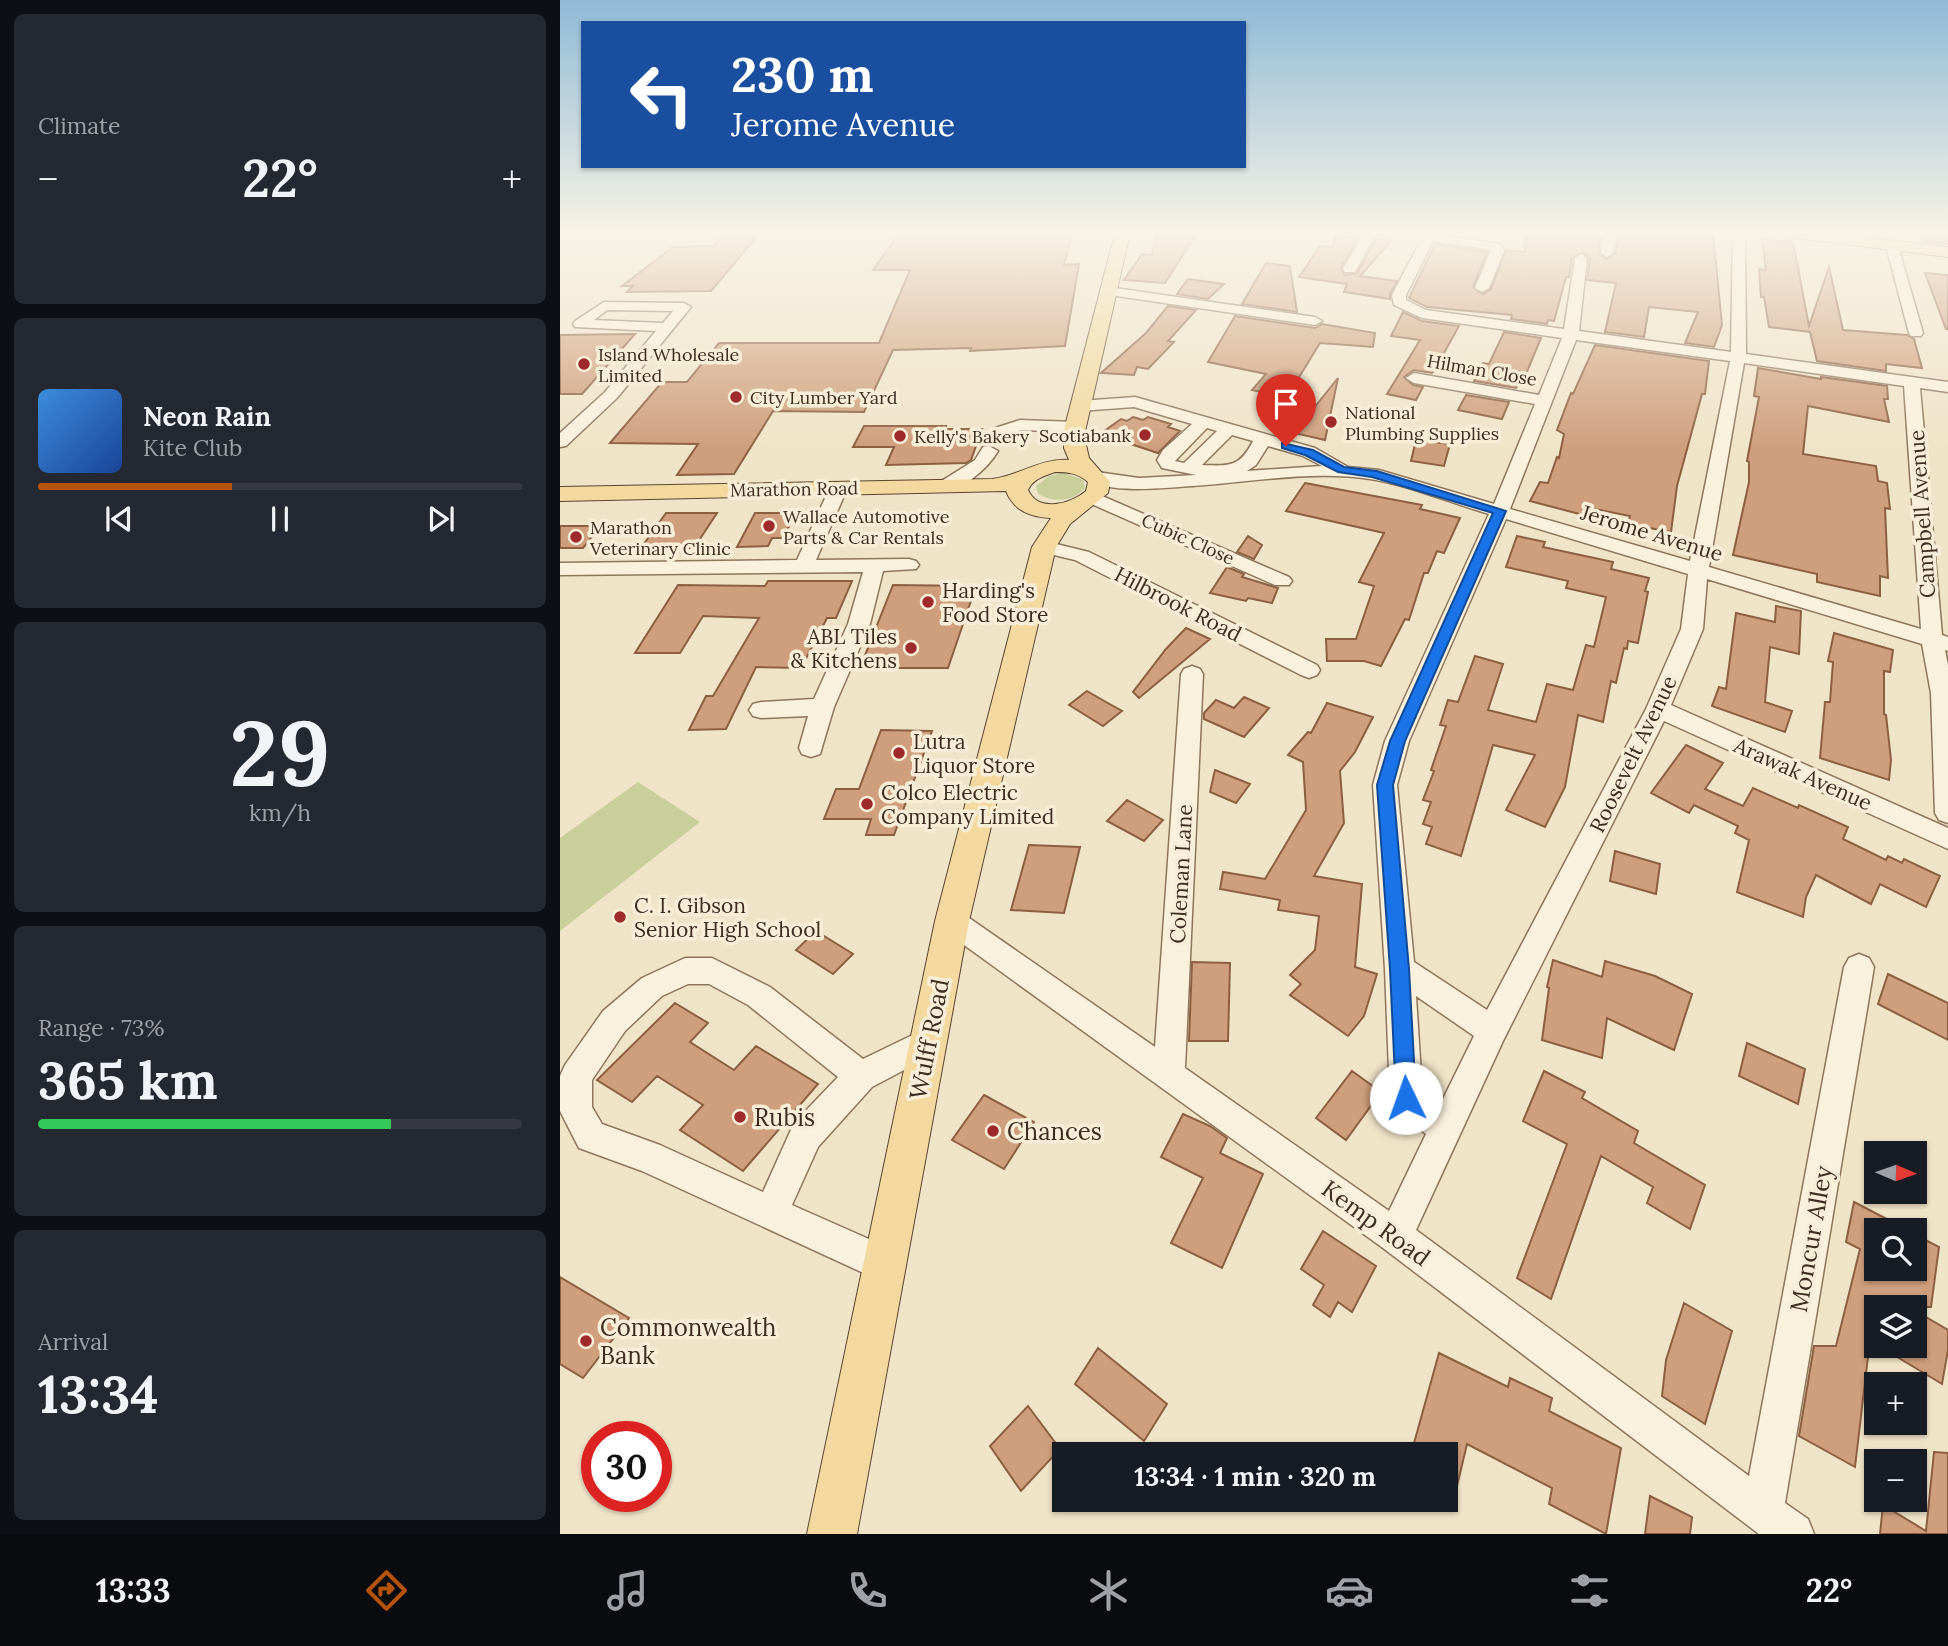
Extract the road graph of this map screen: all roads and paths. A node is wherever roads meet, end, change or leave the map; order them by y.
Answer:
1 (1105, 305) edge
2 (1202, 305) edge
3 (1403, 305) edge
4 (1575, 305) edge
5 (1738, 305) edge
6 (1910, 305) edge
7 (1315, 321) dead end
8 (666, 327) junction
9 (1916, 333) dead end
10 (1571, 335) junction
11 (1738, 357) junction
12 (1414, 378) dead end
13 (1912, 382) junction
14 (1948, 387) edge
15 (1543, 401) junction
16 (1080, 406) junction
17 (1203, 422) junction
18 (1075, 428) junction
19 (1229, 429) junction
20 (1263, 439) junction
21 (560, 442) edge
22 (1189, 468) junction
23 (1342, 470) junction
24 (1028, 475) junction
25 (946, 486) junction
26 (1092, 489) junction
27 (560, 494) edge
28 (835, 496) junction
29 (560, 501) edge
30 (1021, 501) junction
31 (1500, 511) junction
32 (1044, 547) junction
33 (909, 565) dead end
34 (874, 566) junction
35 (803, 568) junction
36 (560, 569) edge
37 (1698, 570) junction
38 (1282, 581) dead end
39 (1940, 642) edge
40 (1309, 670) dead end
41 (1192, 674) dead end
42 (822, 707) junction
43 (1658, 709) junction
44 (761, 710) dead end
45 (811, 748) dead end
46 (1948, 813) edge
47 (1948, 839) edge
48 (952, 921) junction
49 (1858, 967) dead end
50 (1399, 969) junction
51 (1492, 1031) junction
52 (929, 1041) junction
53 (1169, 1074) junction
54 (860, 1076) junction
55 (1445, 1129) junction
56 (771, 1213) junction
57 (1395, 1236) junction
58 (883, 1264) junction
59 (1781, 1527) edge
60 (832, 1534) edge

1 - 16 main road
2 - 7 street
3 - 10 street
4 - 10 street
5 - 11 street, Roosevelt Avenue
6 - 9 street
8 - 8 street
8 - 21 street
10 - 11 street
10 - 15 street
11 - 13 street
11 - 37 street, Roosevelt Avenue
12 - 15 street, Hilman Close
13 - 14 street
13 - 39 street, Campbell Avenue
15 - 31 street
16 - 17 street, Jerome Avenue
16 - 18 main road
17 - 19 street, Jerome Avenue
17 - 22 street
18 - 24 main road
18 - 25 street
18 - 26 main road
19 - 20 street, Jerome Avenue
19 - 22 street
20 - 22 street
20 - 23 street, Jerome Avenue
23 - 26 street, Jerome Avenue
23 - 31 street, Jerome Avenue
24 - 25 main road, Marathon Road
24 - 26 main road, Marathon Road
24 - 30 main road
25 - 27 main road, Marathon Road
26 - 30 main road, Marathon Road
26 - 32 main road, Wulff Road
26 - 38 street, Cubic Close
28 - 29 main road, Marathon Road
28 - 30 main road, Marathon Road
28 - 35 street
30 - 32 main road
31 - 37 street, Jerome Avenue
31 - 50 street
32 - 40 street, Hilbrook Road
32 - 48 main road, Wulff Road
33 - 34 street
34 - 35 street
34 - 42 street
35 - 36 street
37 - 39 street, Jerome Avenue
37 - 43 street, Roosevelt Avenue
39 - 46 street, Campbell Avenue
41 - 53 street, Coleman Lane
42 - 44 street
42 - 45 street
43 - 47 street, Arawak Avenue
43 - 51 street, Roosevelt Avenue
48 - 52 main road, Wulff Road
48 - 53 street, Kemp Road
49 - 59 street, Moncur Alley
50 - 51 street
50 - 55 street
51 - 55 street, Roosevelt Avenue
52 - 54 street
52 - 58 main road, Wulff Road
53 - 57 street, Kemp Road
54 - 56 street
54 - 56 street
55 - 57 street, Roosevelt Avenue
56 - 58 street
57 - 59 street, Kemp Road
58 - 60 main road, Wulff Road

